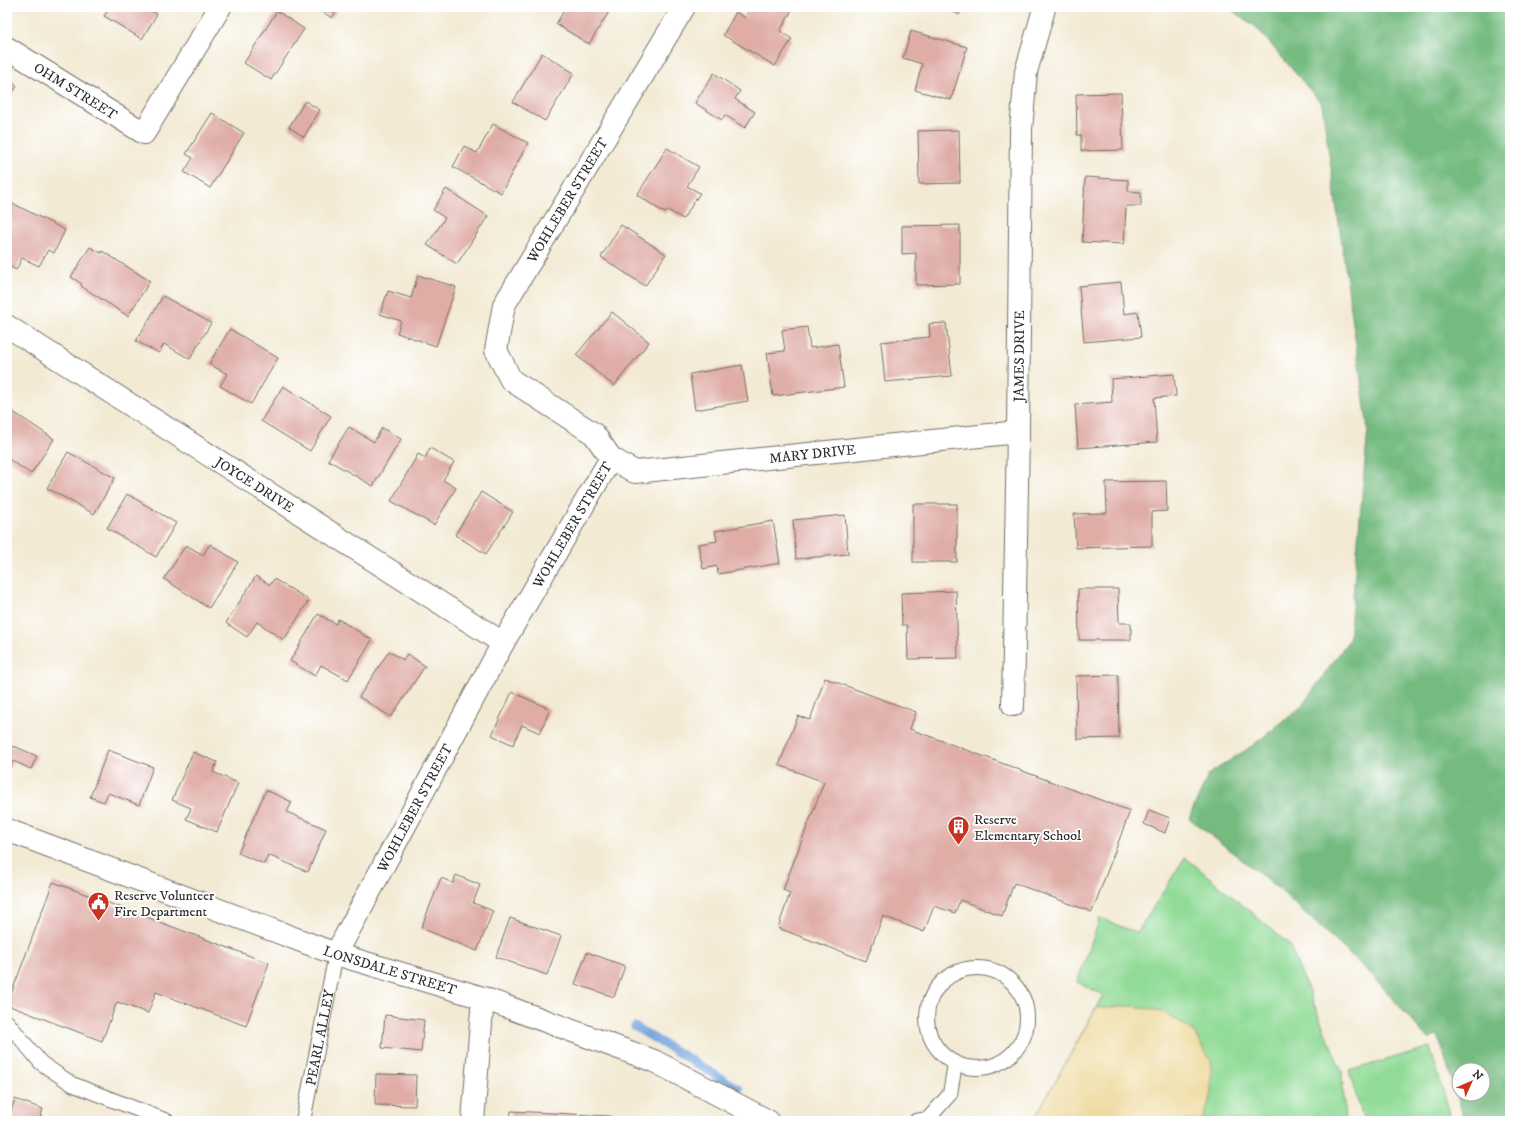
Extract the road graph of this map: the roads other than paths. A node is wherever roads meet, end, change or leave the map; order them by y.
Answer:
1 (220, 7) edge
2 (684, 7) edge
3 (1044, 9) dead end
4 (7, 48) edge
5 (7, 326) edge
6 (1018, 432) junction
7 (611, 458) junction
8 (503, 643) junction
9 (1013, 705) dead end
10 (7, 830) edge
11 (336, 954) junction
12 (483, 998) junction
13 (7, 1022) edge
14 (955, 1064) junction
15 (167, 1121) edge
16 (303, 1121) edge
17 (473, 1121) edge
18 (768, 1121) edge
19 (916, 1121) edge

1 - 4 street, OHM STREET
2 - 7 street, WOHLEBER STREET
3 - 6 street, JAMES DRIVE
5 - 8 street, JOYCE DRIVE
6 - 7 street, MARY DRIVE
6 - 9 street, JAMES DRIVE
7 - 8 street, WOHLEBER STREET
8 - 11 street, WOHLEBER STREET
10 - 11 street, LONSDALE STREET
11 - 12 street, LONSDALE STREET
11 - 16 lane, PEARL ALLEY
12 - 17 street
12 - 18 street, LONSDALE STREET
13 - 15 lane
14 - 14 lane
14 - 19 lane

